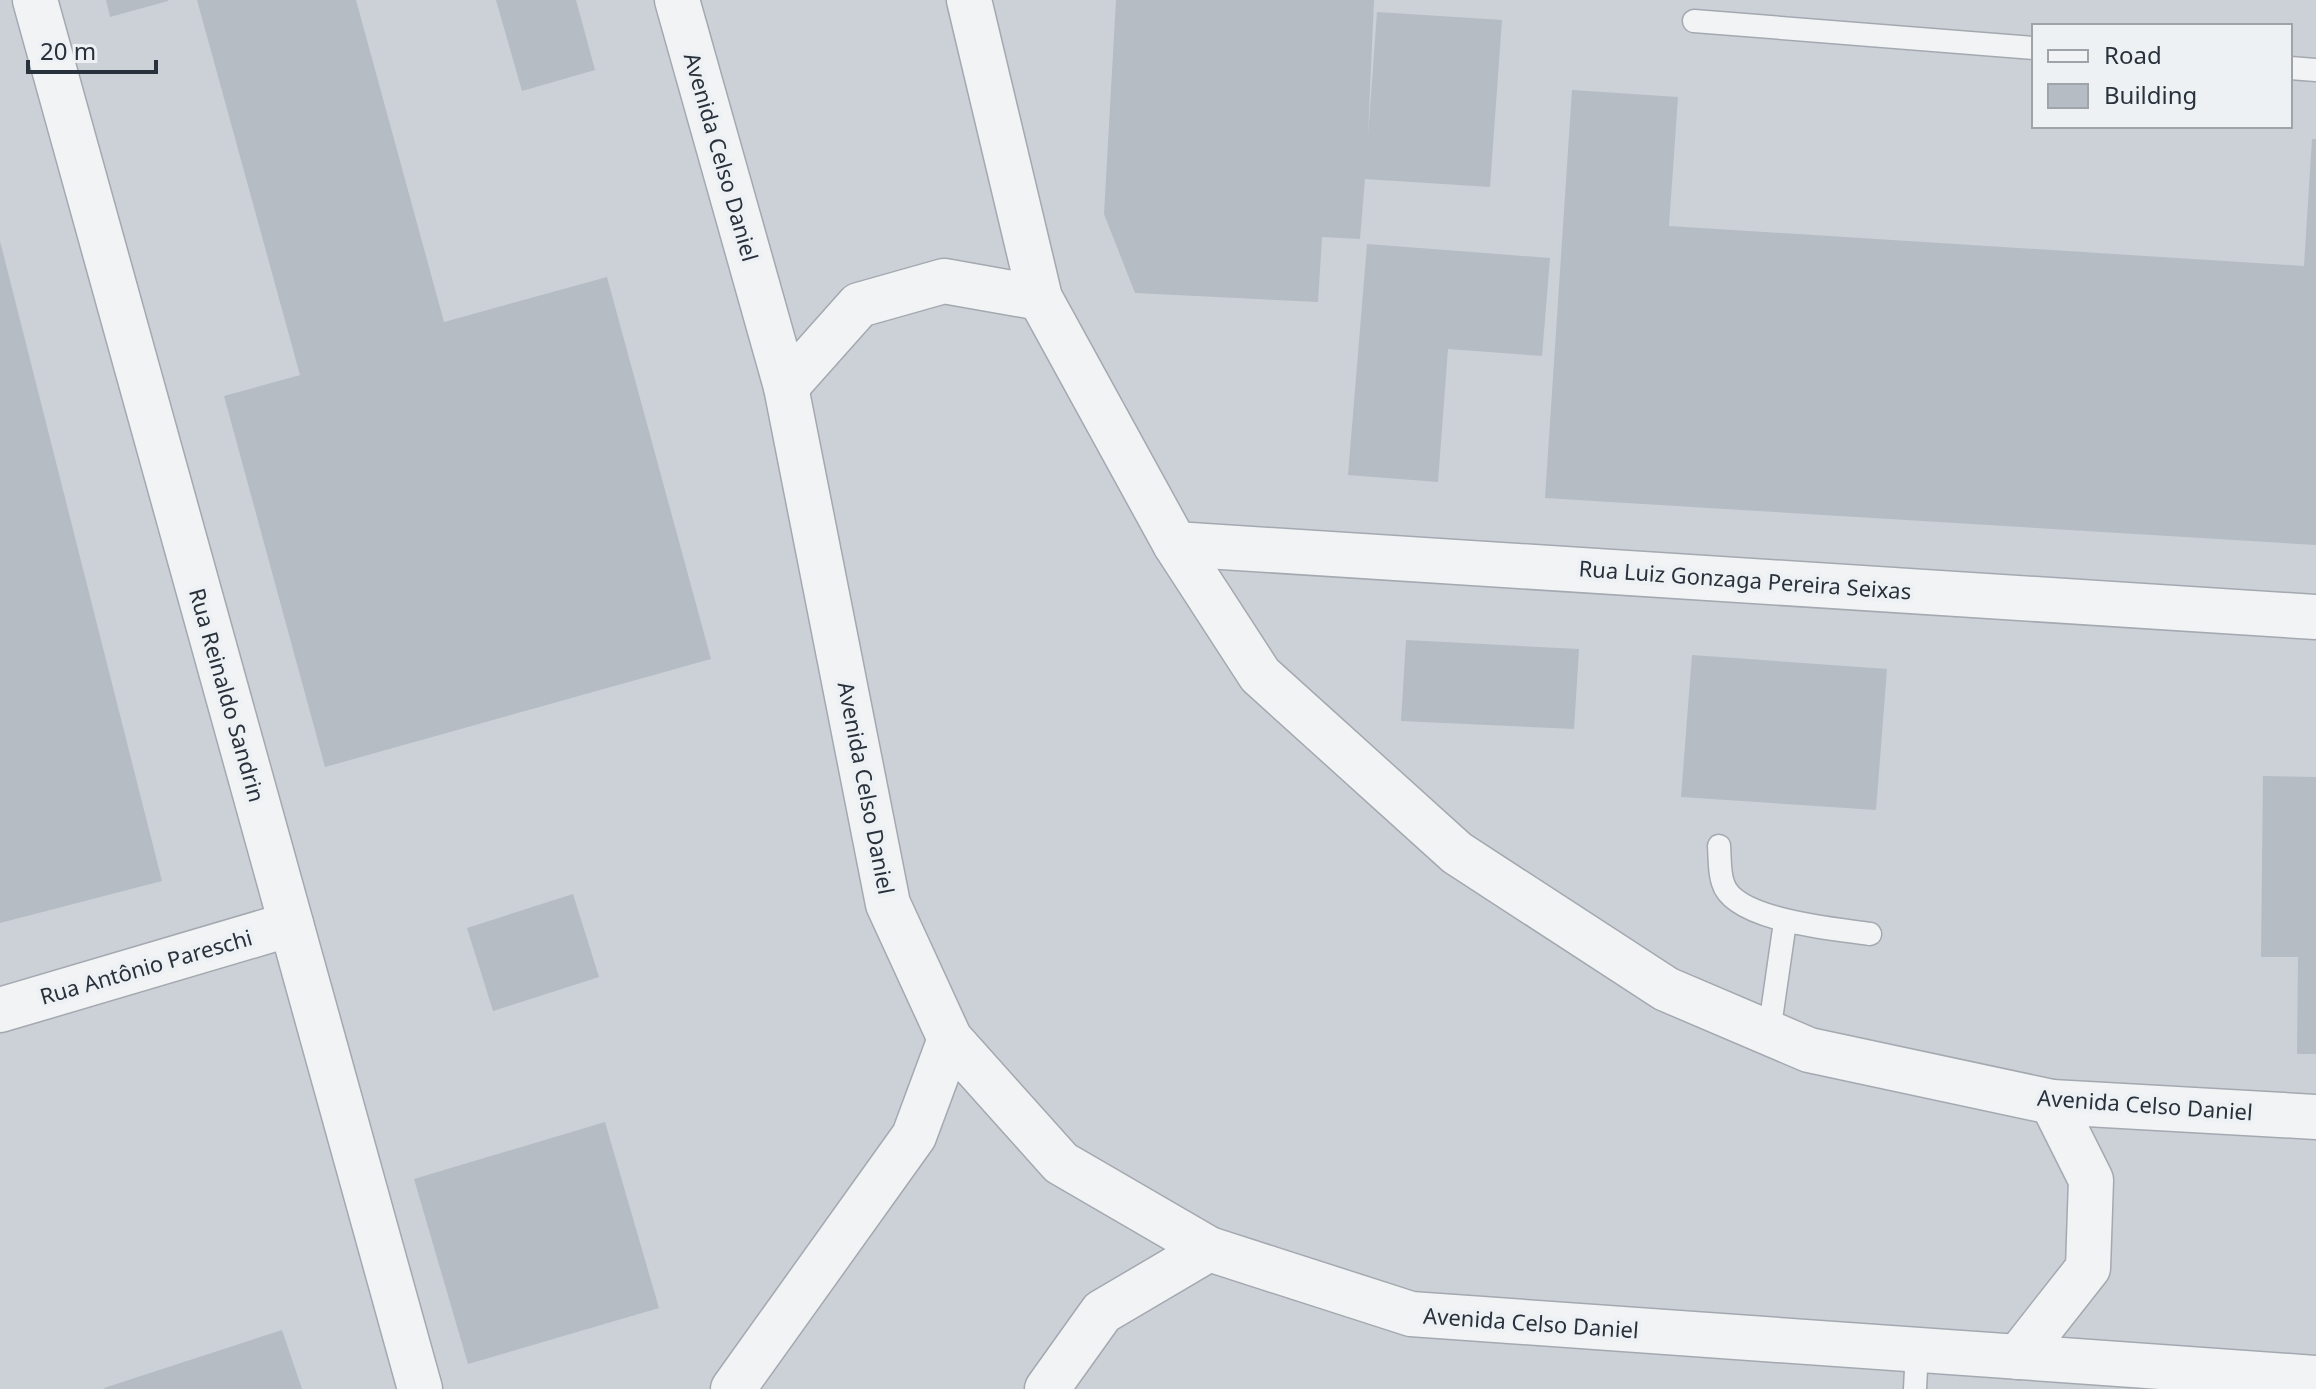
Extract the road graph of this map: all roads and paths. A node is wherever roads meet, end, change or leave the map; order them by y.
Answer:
1 (35, 0) edge
2 (677, 0) edge
3 (969, 0) edge
4 (1694, 21) dead end
5 (2032, 48) edge
6 (2292, 68) edge
7 (2316, 70) edge
8 (1040, 298) junction
9 (786, 387) junction
10 (1175, 544) junction
11 (2316, 617) edge
12 (1719, 846) dead end
13 (1785, 922) junction
14 (291, 924) junction
15 (1870, 934) dead end
16 (0, 1010) edge
17 (1769, 1033) junction
18 (950, 1039) junction
19 (2052, 1102) junction
20 (2316, 1117) edge
21 (1209, 1249) junction
22 (2018, 1357) junction
23 (1916, 1370) edge
24 (2316, 1378) edge
25 (420, 1389) edge
26 (733, 1389) edge
27 (1047, 1389) edge

1 - 14 street, Rua Reinaldo Sandrin
2 - 9 street, Avenida Celso Daniel
3 - 8 street, Avenida Celso Daniel
4 - 5 lane
6 - 7 lane
8 - 9 street
8 - 10 street, Avenida Celso Daniel
9 - 18 street, Avenida Celso Daniel
10 - 11 street, Rua Luiz Gonzaga Pereira Seixas
10 - 17 street, Avenida Celso Daniel
12 - 13 lane
13 - 15 lane
13 - 17 lane
14 - 16 street, Rua Antônio Pareschi
14 - 25 street, Rua Reinaldo Sandrin
17 - 19 street, Avenida Celso Daniel
18 - 21 street, Avenida Celso Daniel
18 - 26 street
19 - 20 street, Avenida Celso Daniel
19 - 22 street
21 - 23 street, Avenida Celso Daniel
21 - 27 street
22 - 23 street, Avenida Celso Daniel
22 - 24 street, Avenida Celso Daniel

